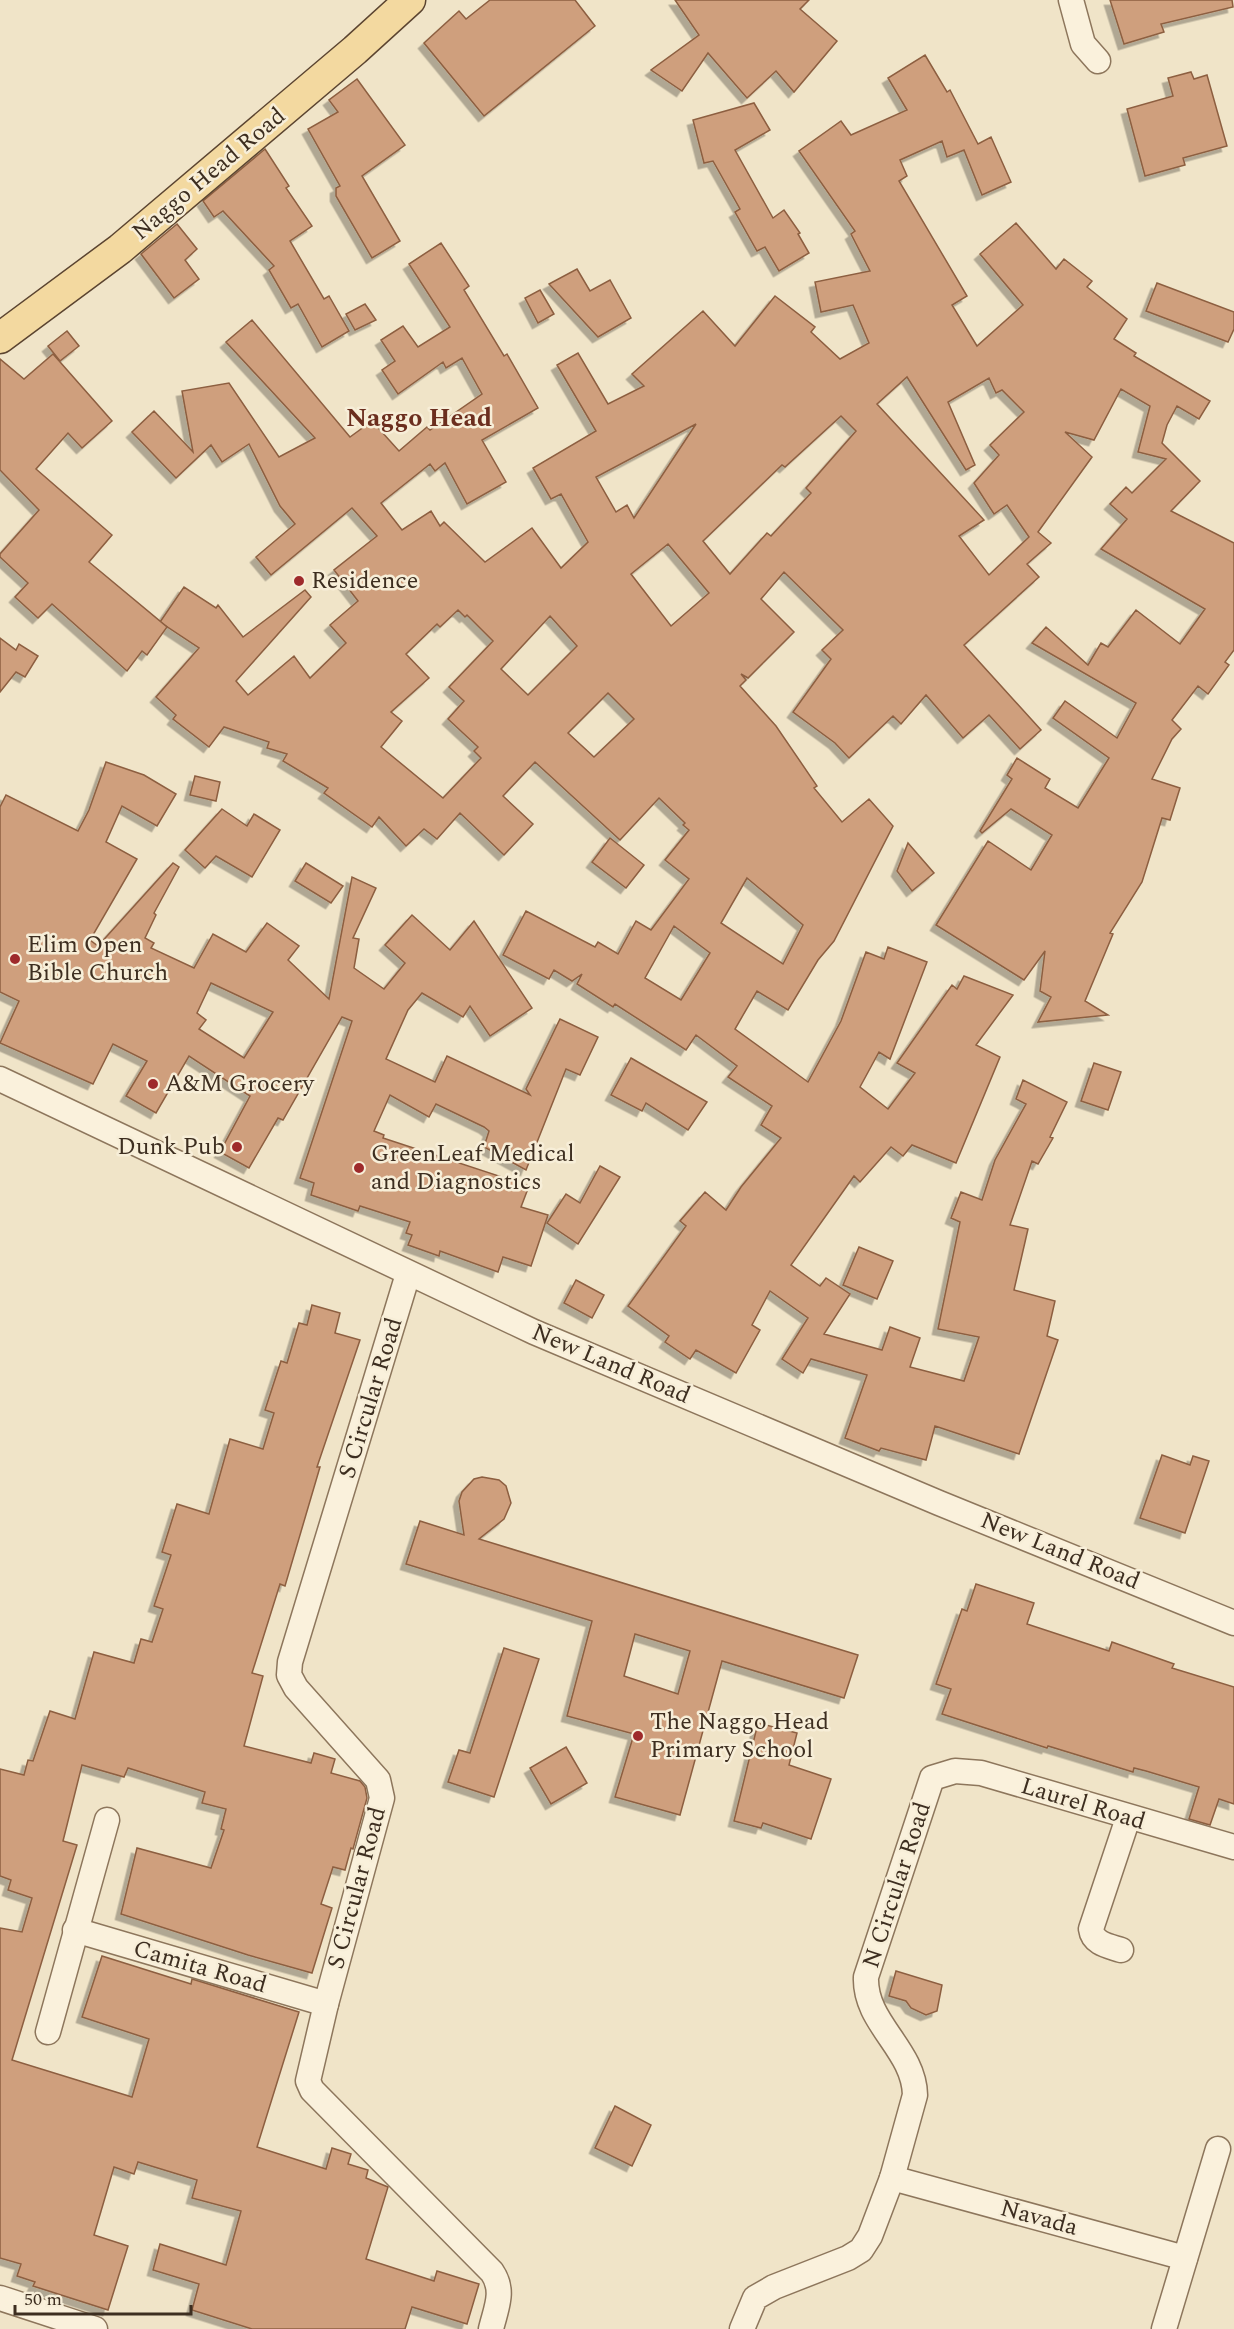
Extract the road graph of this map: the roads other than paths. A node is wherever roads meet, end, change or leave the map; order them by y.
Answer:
1 (410, 0) edge
2 (1071, 0) edge
3 (1098, 61) dead end
4 (0, 338) edge
5 (0, 1079) edge
6 (408, 1274) junction
7 (1234, 1623) edge
8 (932, 1778) joint
9 (1128, 1818) junction
10 (107, 1820) dead end
11 (1234, 1847) edge
12 (75, 1930) junction
13 (1121, 1950) dead end
14 (326, 2004) junction
15 (48, 2032) dead end
16 (1218, 2149) dead end
17 (892, 2178) junction
18 (1185, 2258) junction
19 (0, 2298) edge
20 (95, 2329) edge
21 (490, 2329) edge
22 (742, 2329) edge
23 (1164, 2329) edge

1 - 4 main road, Naggo Head Road
2 - 3 street
5 - 6 street, New Land Road
6 - 7 street, New Land Road
6 - 14 street, S Circular Road
8 - 9 street, Laurel Road
8 - 17 street, N Circular Road
9 - 11 street, Laurel Road
9 - 13 street
10 - 12 street
12 - 14 street, Camita Road
12 - 15 street
14 - 21 street, S Circular Road
16 - 18 street
17 - 18 street, Navada
17 - 22 street, N Circular Road
18 - 23 street
19 - 20 street

